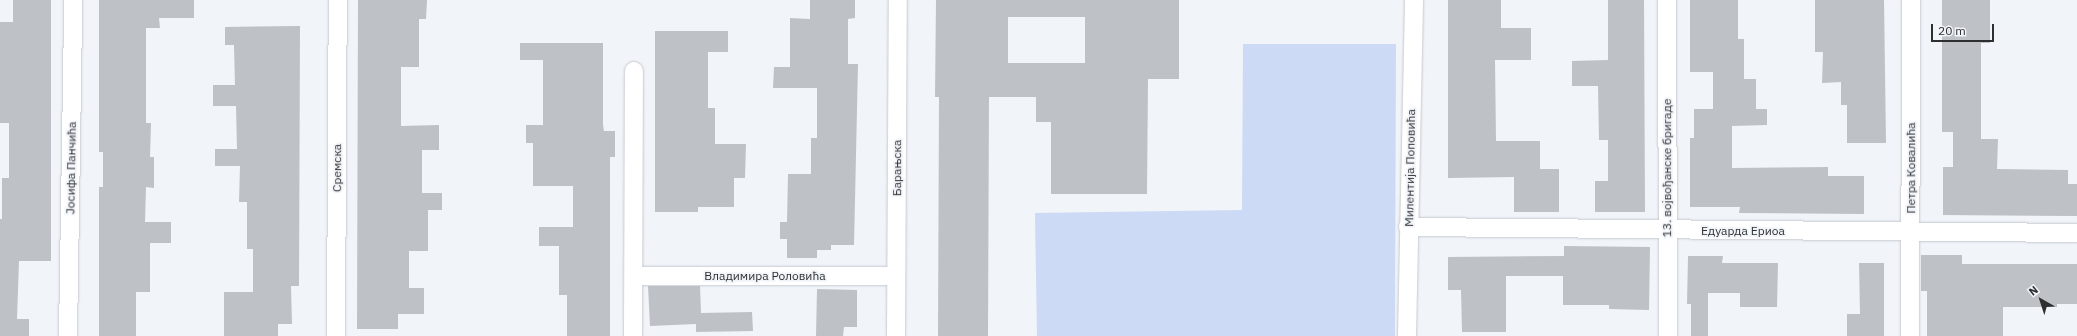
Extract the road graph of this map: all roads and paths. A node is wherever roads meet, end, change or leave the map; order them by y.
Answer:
1 (73, 0) edge
2 (338, 0) edge
3 (898, 0) edge
4 (1414, 0) edge
5 (1667, 0) edge
6 (1911, 0) edge
7 (634, 71) dead end
8 (1408, 228) junction
9 (1667, 230) junction
10 (1911, 232) junction
11 (2077, 233) edge
12 (634, 276) junction
13 (896, 276) junction
14 (68, 336) edge
15 (336, 336) edge
16 (633, 336) edge
17 (896, 336) edge
18 (1407, 336) edge
19 (1668, 336) edge
20 (1910, 336) edge

1 - 14 street, Јосифа Панчића
2 - 15 street, Сремска
3 - 13 street, Барањска
4 - 8 street, Милентија Поповића
5 - 9 street, 13. војвођанске бригаде
6 - 10 street, Петра Ковалића
7 - 12 street
8 - 9 street, Едуарда Ериоа
8 - 18 street, Милентија Поповића
9 - 10 street, Едуарда Ериоа
9 - 19 street, 13. војвођанске бригаде
10 - 11 street, Едуарда Ериоа
10 - 20 street, Петра Ковалића
12 - 13 street, Владимира Роловића
12 - 16 street
13 - 17 street, Барањска

